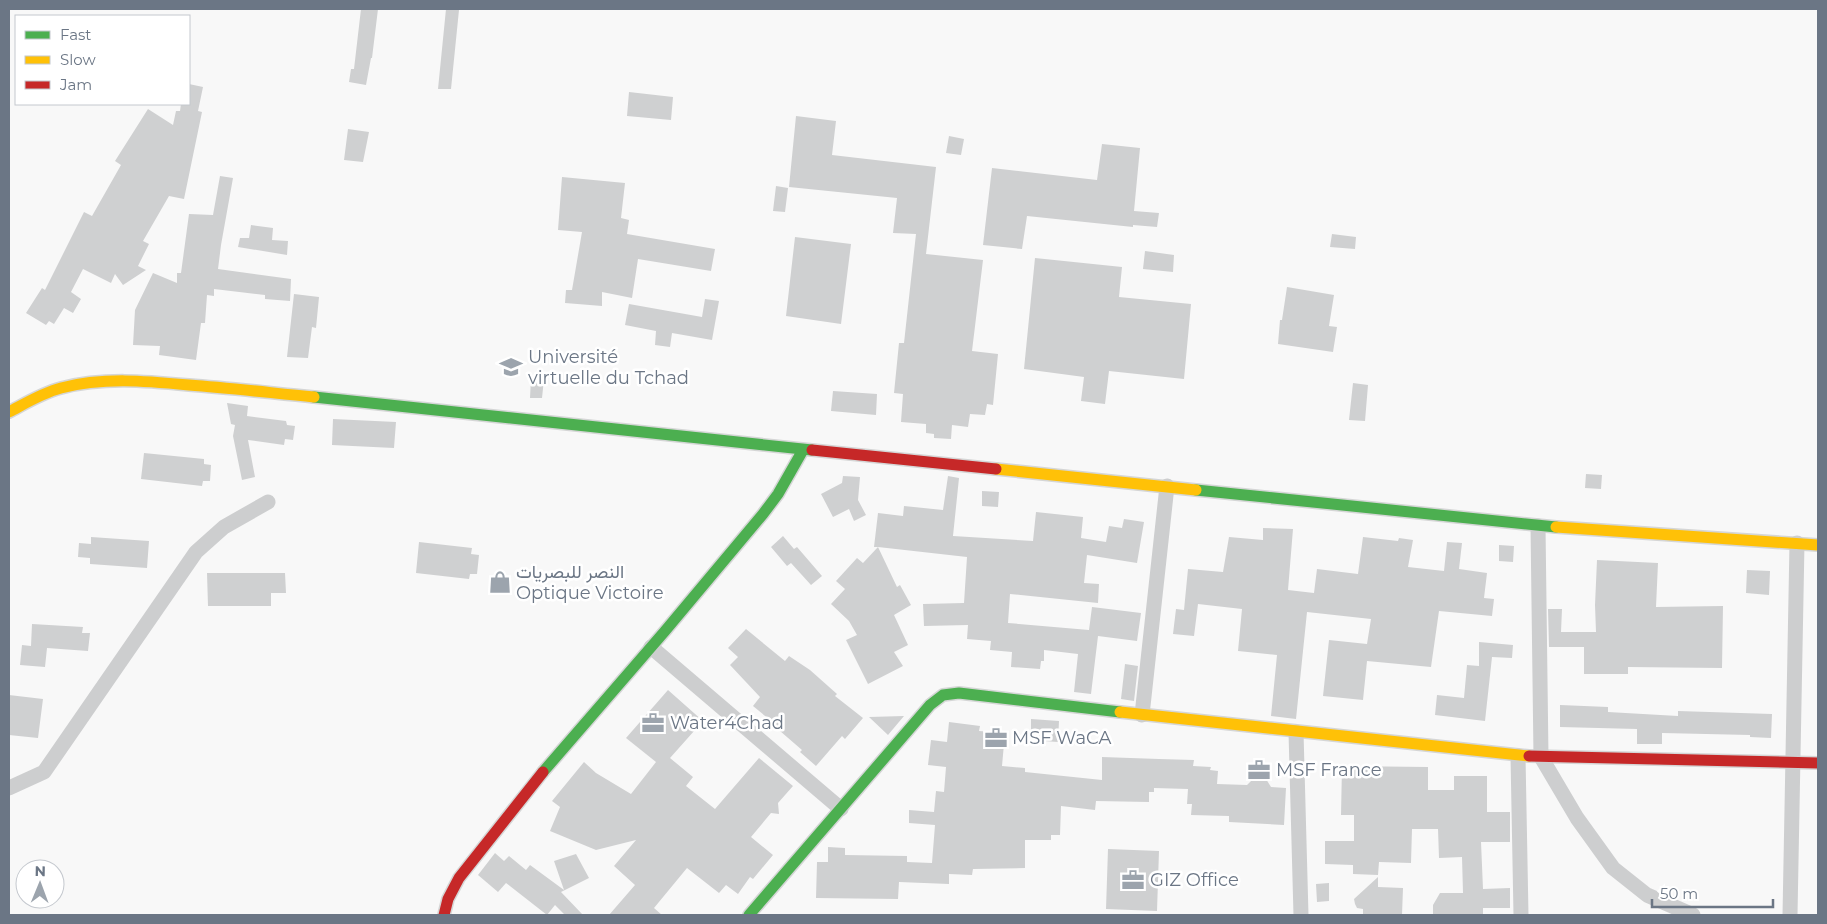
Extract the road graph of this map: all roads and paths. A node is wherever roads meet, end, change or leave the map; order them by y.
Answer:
1 (9, 412) edge
2 (803, 450) junction
3 (1167, 486) junction
4 (268, 502) dead end
5 (1538, 526) junction
6 (1797, 542) junction
7 (1818, 545) edge
8 (651, 647) junction
9 (1142, 714) junction
10 (1296, 732) junction
11 (1518, 756) junction
12 (1541, 757) junction
13 (1794, 762) junction
14 (1818, 763) edge
15 (9, 788) edge
16 (841, 809) junction
17 (444, 915) edge
18 (749, 915) edge
19 (1301, 915) edge
20 (1521, 915) edge
21 (1693, 915) edge
22 (1790, 915) edge

1 - 2 street
2 - 3 street
2 - 8 street
3 - 5 street
3 - 9 street
4 - 15 street
5 - 6 street
5 - 12 street
6 - 7 street
6 - 13 street
8 - 16 street
8 - 17 street
9 - 10 street
9 - 16 street
10 - 11 street
10 - 19 street
11 - 12 street
11 - 20 street
12 - 13 street
12 - 21 street
13 - 14 street
13 - 22 street
16 - 18 street

